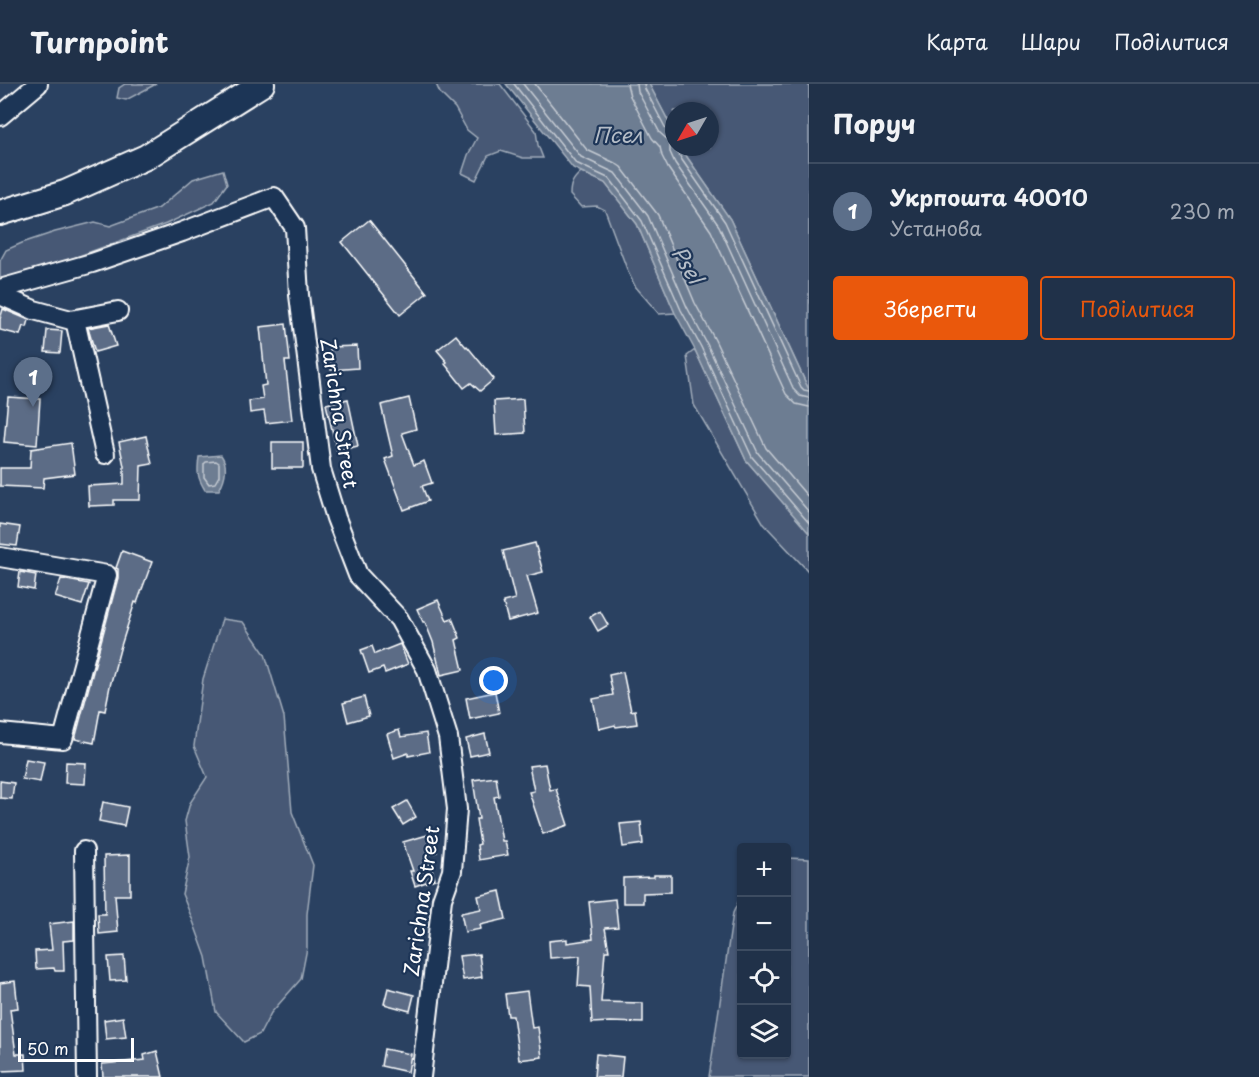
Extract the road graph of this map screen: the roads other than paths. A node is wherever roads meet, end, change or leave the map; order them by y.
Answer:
1 (38, 84) edge
2 (262, 84) edge
3 (0, 116) edge
4 (0, 213) edge
5 (0, 289) edge
6 (0, 295) edge
7 (118, 311) dead end
8 (75, 320) junction
9 (105, 454) dead end
10 (0, 557) edge
11 (0, 733) edge
12 (84, 851) dead end
13 (87, 1077) edge
14 (421, 1077) edge

1 - 3 street
2 - 4 main road
5 - 14 street, Zarichna Street
6 - 8 street
7 - 8 street
8 - 9 street
10 - 11 street
12 - 13 street

